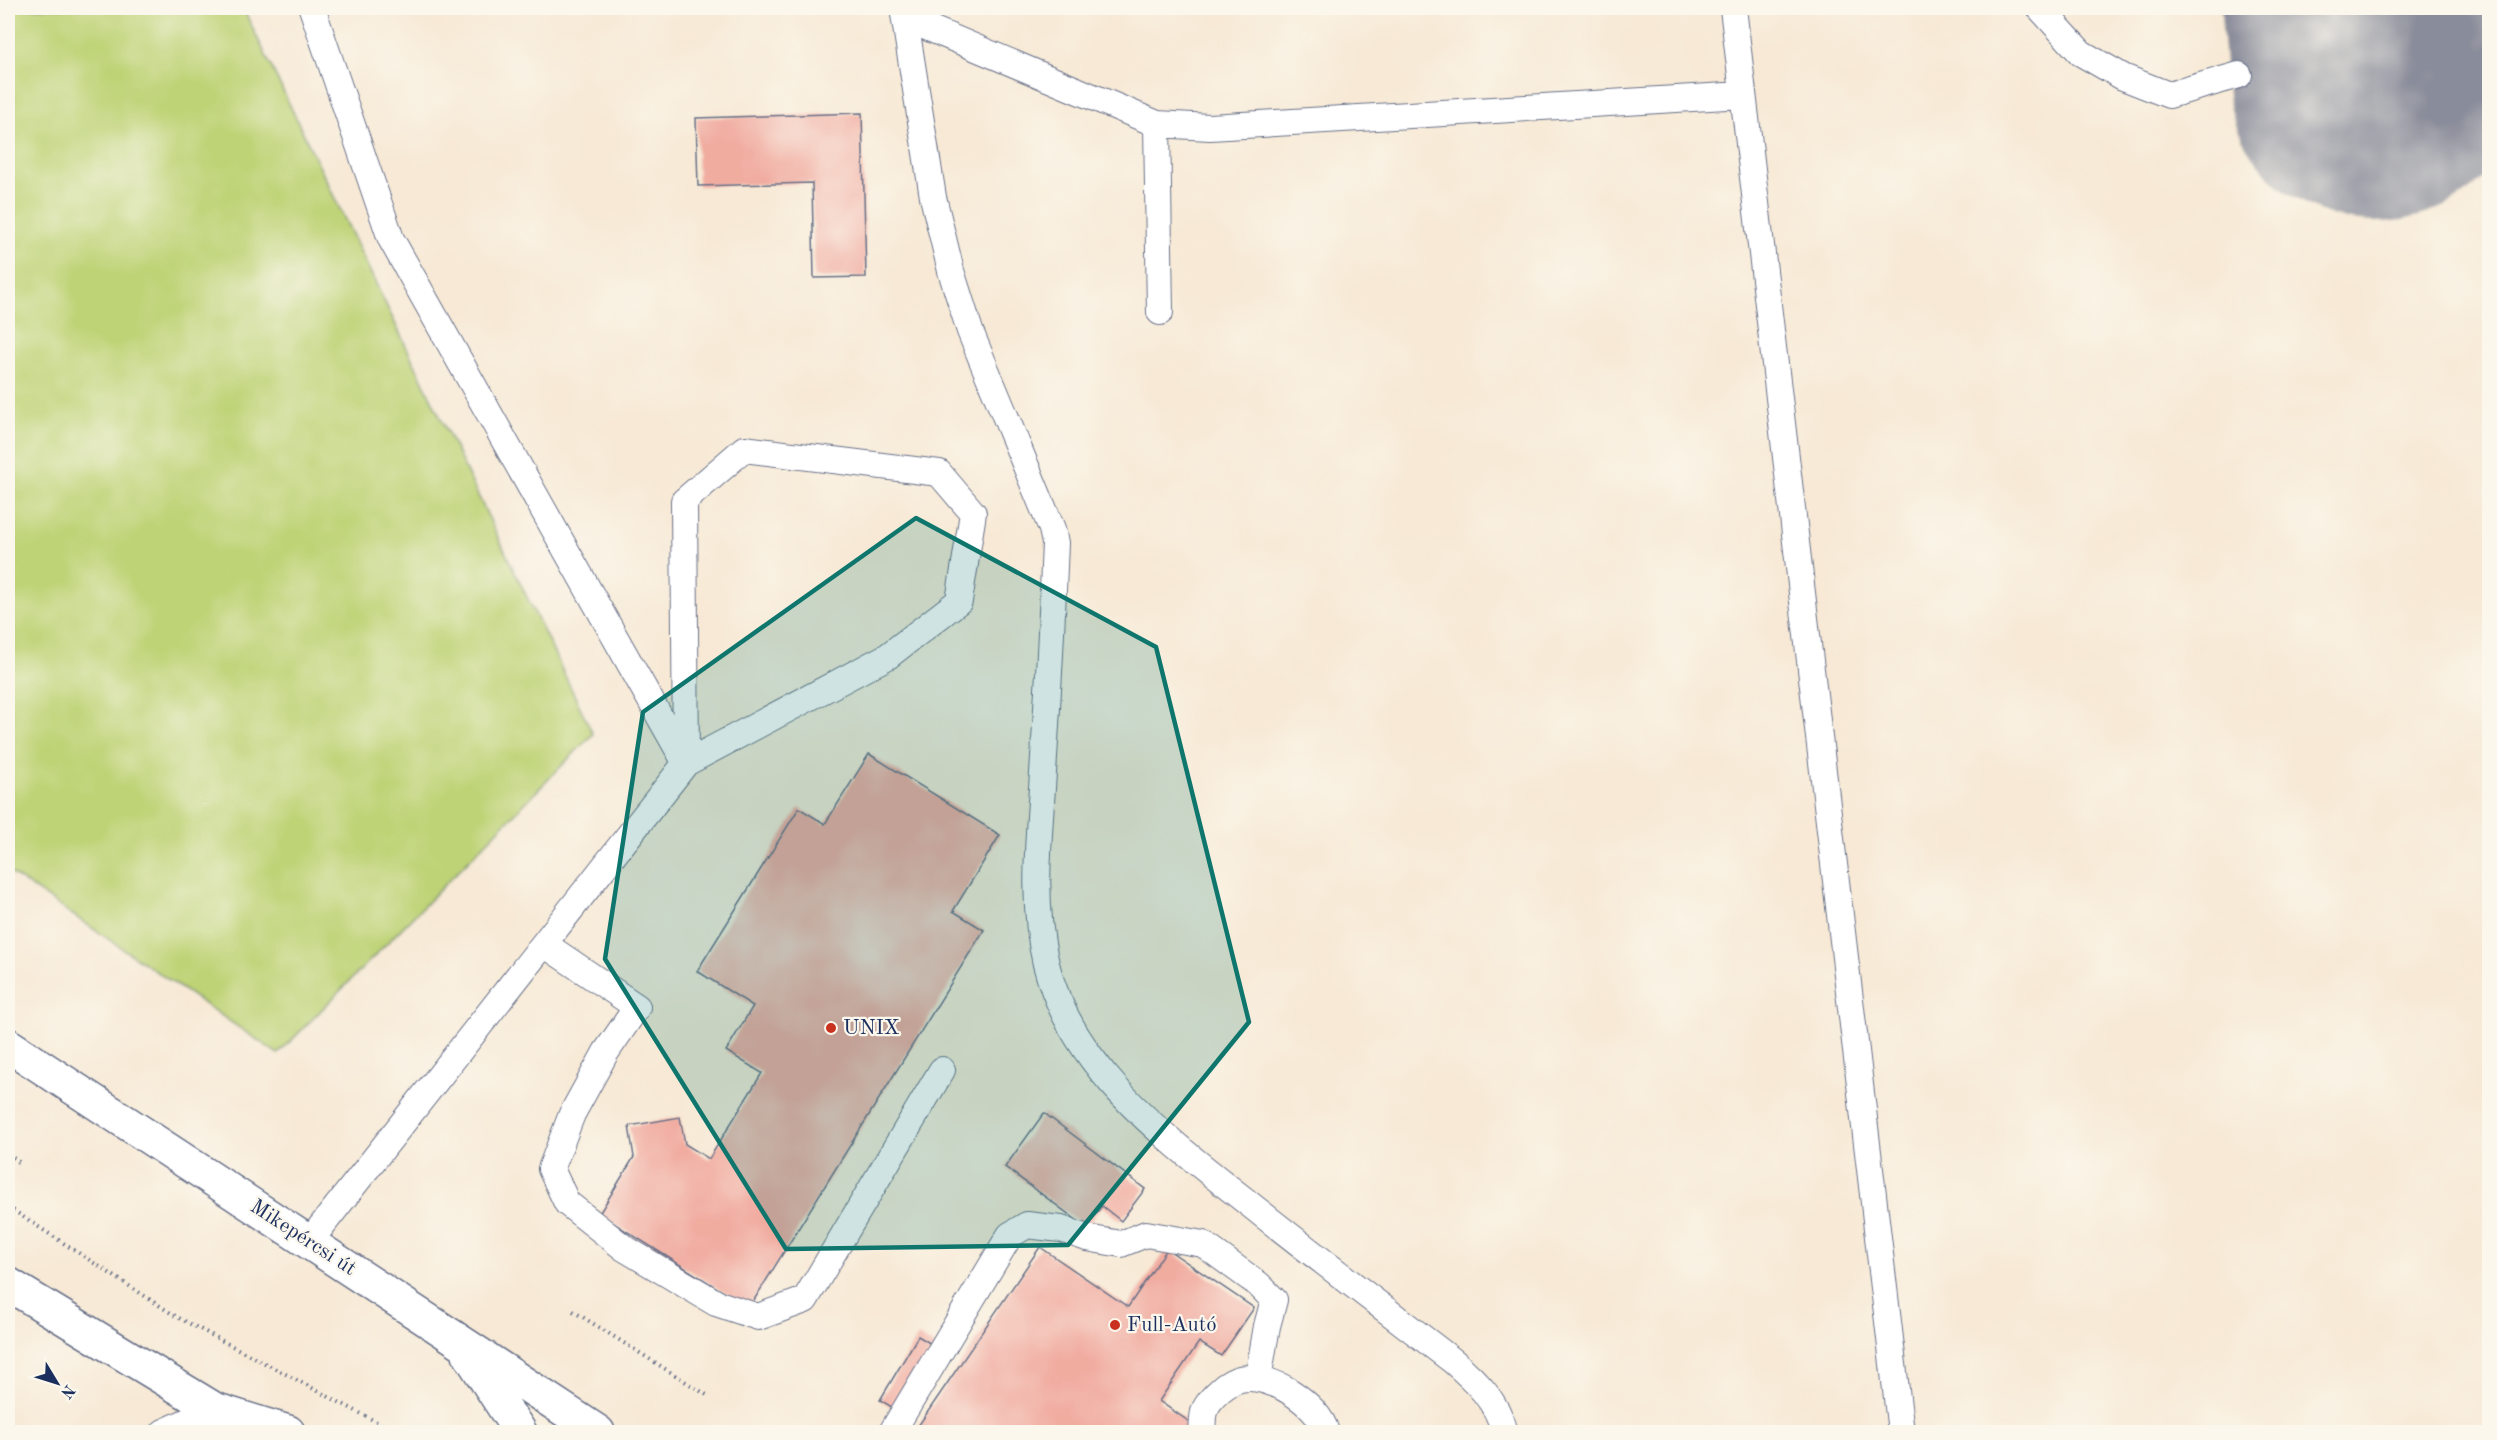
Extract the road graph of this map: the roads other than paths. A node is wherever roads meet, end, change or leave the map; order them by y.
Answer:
1 (312, 8) edge
2 (1733, 8) edge
3 (2040, 8) edge
4 (904, 13) edge
5 (2239, 75) dead end
6 (1743, 95) junction
7 (1157, 124) junction
8 (1160, 312) dead end
9 (686, 763) junction
10 (544, 944) junction
11 (8, 1045) edge
12 (942, 1070) dead end
13 (309, 1242) junction
14 (8, 1284) edge
15 (462, 1342) junction
16 (1258, 1379) junction
17 (214, 1409) junction
18 (164, 1432) edge
19 (288, 1432) edge
20 (520, 1432) edge
21 (598, 1432) edge
22 (892, 1432) edge
23 (1202, 1432) edge
24 (1326, 1432) edge
25 (1505, 1432) edge
26 (1901, 1432) edge

1 - 9 lane
2 - 6 lane
3 - 5 lane
4 - 7 lane
4 - 25 lane
6 - 7 lane
6 - 26 lane
7 - 8 lane
9 - 9 lane
9 - 10 lane
10 - 12 lane
10 - 13 lane
11 - 13 main road, Mikepércsi út
13 - 15 main road, Mikepércsi út
14 - 17 main road
15 - 20 main road
15 - 21 main road, Mikepércsi út
16 - 22 lane
16 - 23 lane
16 - 24 lane
17 - 18 lane
17 - 19 main road

